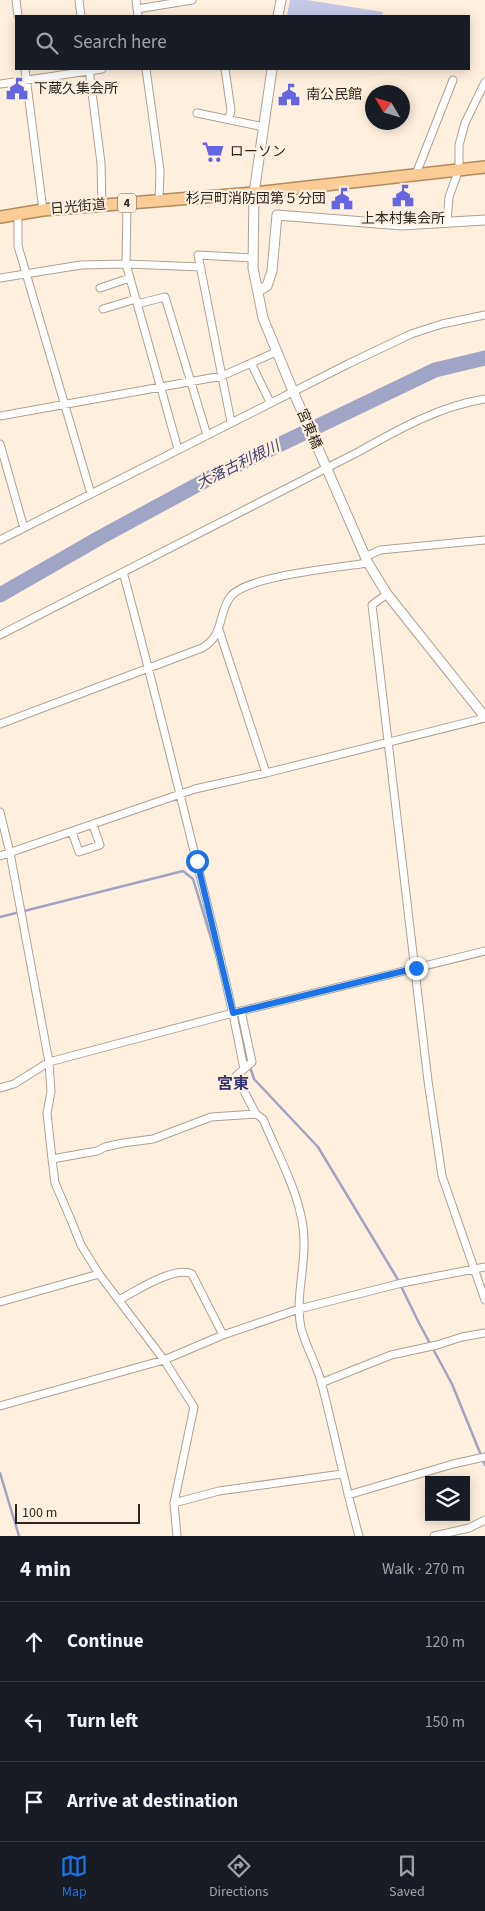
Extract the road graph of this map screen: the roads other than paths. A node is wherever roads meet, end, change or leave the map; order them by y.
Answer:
1 (16, 0) edge
2 (79, 0) edge
3 (136, 0) edge
4 (192, 0) edge
5 (281, 0) edge
6 (138, 12) edge
7 (18, 15) edge
8 (82, 15) edge
9 (278, 15) edge
10 (24, 70) edge
11 (90, 70) edge
12 (146, 70) edge
13 (225, 70) edge
14 (272, 70) edge
15 (26, 80) junction
16 (453, 80) dead end
17 (485, 82) edge
18 (0, 84) edge
19 (196, 113) dead end
20 (229, 119) junction
21 (264, 127) junction
22 (485, 167) edge
23 (459, 169) junction
24 (416, 174) junction
25 (254, 193) junction
26 (159, 200) junction
27 (127, 203) junction
28 (102, 206) junction
29 (43, 210) junction
30 (18, 214) junction
31 (0, 217) edge
32 (485, 220) edge
33 (447, 223) junction
34 (253, 258) junction
35 (126, 264) junction
36 (201, 268) junction
37 (26, 274) junction
38 (0, 278) edge
39 (130, 278) junction
40 (100, 288) dead end
41 (258, 291) junction
42 (137, 302) junction
43 (103, 309) dead end
44 (485, 315) edge
45 (276, 352) junction
46 (251, 363) junction
47 (222, 376) junction
48 (191, 382) junction
49 (160, 387) junction
50 (293, 391) junction
51 (485, 399) edge
52 (270, 402) junction
53 (65, 405) junction
54 (0, 416) edge
55 (231, 422) junction
56 (207, 435) junction
57 (0, 444) edge
58 (178, 449) junction
59 (326, 468) junction
60 (91, 494) junction
61 (24, 528) junction
62 (0, 540) edge
63 (485, 540) edge
64 (367, 560) junction
65 (123, 572) junction
66 (387, 594) junction
67 (219, 630) junction
68 (0, 635) edge
69 (149, 668) junction
70 (485, 717) edge
71 (0, 724) edge
72 (389, 743) junction
73 (266, 774) junction
74 (180, 794) junction
75 (0, 812) edge
76 (93, 825) junction
77 (72, 832) junction
78 (10, 853) junction
79 (0, 856) edge
80 (485, 951) edge
81 (416, 968) junction
82 (242, 1011) junction
83 (233, 1013) junction
84 (49, 1062) junction
85 (244, 1068) junction
86 (0, 1088) edge
87 (256, 1114) junction
88 (52, 1159) junction
89 (485, 1267) edge
90 (474, 1269) junction
91 (99, 1274) junction
92 (119, 1300) junction
93 (485, 1300) edge
94 (0, 1302) edge
95 (300, 1309) junction
96 (485, 1333) edge
97 (223, 1334) junction
98 (164, 1360) junction
99 (322, 1383) junction
100 (0, 1406) edge
101 (485, 1457) edge
102 (342, 1474) junction
103 (348, 1495) junction
104 (174, 1503) junction
105 (485, 1520) edge
106 (177, 1536) edge
107 (359, 1536) edge
108 (434, 1536) edge

1 - 7 street
2 - 8 street
3 - 6 street
4 - 6 street
5 - 9 street
10 - 15 street
11 - 15 street
11 - 28 street
12 - 26 street
13 - 20 street
14 - 21 street, 宮東橋
15 - 18 street
15 - 29 street
16 - 24 street
17 - 23 street
19 - 20 street
20 - 21 street
21 - 25 street, 宮東橋
22 - 23 highway, 日光街道 / 4
23 - 24 highway, 日光街道 / 4
23 - 33 street
24 - 25 highway, 日光街道 / 4
25 - 26 highway, 日光街道 / 4
25 - 34 street, 宮東橋
26 - 27 highway, 日光街道 / 4
27 - 28 highway, 日光街道 / 4
27 - 35 street
28 - 29 highway, 日光街道 / 4
29 - 30 highway, 日光街道 / 4
30 - 31 highway, 日光街道 / 4
30 - 37 street
32 - 33 street
33 - 41 street
34 - 36 street
34 - 41 street, 宮東橋
35 - 36 street
35 - 37 street
35 - 39 street
36 - 47 street
37 - 38 street
37 - 53 street
39 - 40 street
39 - 42 street
41 - 45 street, 宮東橋
42 - 43 street
42 - 48 street
42 - 49 street
44 - 50 street
45 - 46 street
45 - 50 street, 宮東橋
46 - 47 street
46 - 52 street
47 - 48 street
47 - 55 street
48 - 49 street
48 - 56 street
49 - 53 street
49 - 58 street
50 - 52 street
50 - 59 street, 宮東橋
51 - 59 street
52 - 55 street
53 - 54 street
53 - 60 street
55 - 56 street
56 - 58 street
57 - 61 street
58 - 60 street
59 - 64 street, 宮東橋
59 - 65 street
60 - 61 street
61 - 62 street
63 - 64 street
64 - 66 street, 宮東橋
64 - 67 street
65 - 68 street
65 - 69 street
66 - 70 street, 宮東橋
66 - 72 street
67 - 69 street
67 - 73 street
69 - 71 street
69 - 74 street
70 - 72 street
72 - 73 street
72 - 81 street
73 - 74 street
74 - 76 street
74 - 83 street
75 - 78 street
76 - 77 street
76 - 77 street
77 - 78 street
78 - 79 street
78 - 84 street
80 - 81 street
81 - 82 street
81 - 90 street
82 - 83 street
82 - 85 street
83 - 84 street
83 - 85 street
84 - 86 street
84 - 88 street
85 - 87 street
87 - 88 street
87 - 95 street
88 - 91 street
89 - 90 street
90 - 93 street
90 - 95 street
91 - 92 street
91 - 94 street
92 - 97 street
92 - 98 street
95 - 97 street
95 - 99 street
96 - 99 street
97 - 98 street
98 - 100 street
98 - 104 street
99 - 102 street
101 - 103 street
102 - 103 street
102 - 104 street
103 - 107 street
104 - 106 street
105 - 108 street

